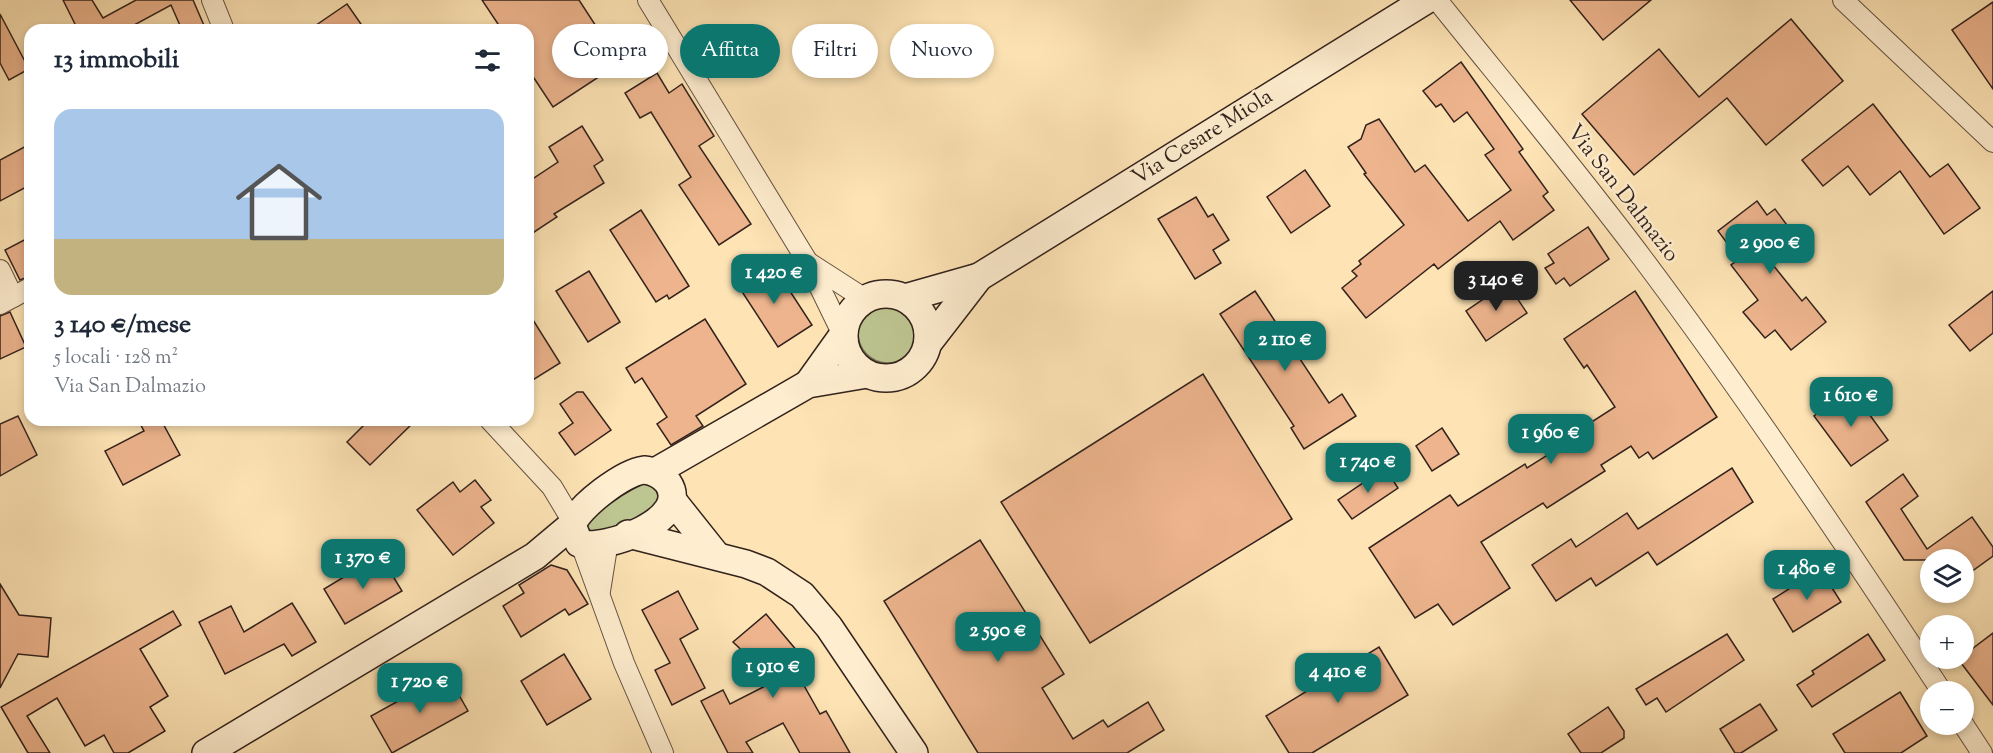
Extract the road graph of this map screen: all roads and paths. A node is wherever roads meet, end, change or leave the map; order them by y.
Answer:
1 (212, 0) edge
2 (648, 0) edge
3 (1426, 0) edge
4 (1437, 0) edge
5 (1843, 0) edge
6 (222, 24) edge
7 (1993, 142) edge
8 (807, 261) junction
9 (0, 270) edge
10 (979, 277) junction
11 (14, 296) edge
12 (904, 298) junction
13 (864, 299) junction
14 (843, 334) junction
15 (928, 343) junction
16 (867, 374) junction
17 (808, 384) junction
18 (496, 426) edge
19 (552, 486) junction
20 (667, 489) junction
21 (593, 501) junction
22 (590, 535) junction
23 (716, 555) junction
24 (1935, 681) edge
25 (1971, 735) edge
26 (206, 753) edge
27 (663, 753) edge
28 (914, 753) edge
29 (1982, 753) edge

1 - 6 street
2 - 8 street
3 - 10 street, Via Cesare Miola
4 - 24 street, Via San Dalmazio
5 - 7 street
8 - 13 street
8 - 14 street
9 - 11 street
10 - 12 street, Via Cesare Miola
10 - 15 street, Via Cesare Miola
12 - 13 street, Via Cesare Miola
12 - 15 street
13 - 14 street, Via Cesare Miola
14 - 16 street
14 - 17 street, Via Cesare Miola
15 - 16 street, Via Cesare Miola
16 - 17 street, Via Cesare Miola
17 - 20 street, Via Cesare Miola
18 - 19 street
19 - 21 street
19 - 22 street
20 - 21 street
20 - 22 street, Via Cesare Miola
20 - 23 street
21 - 22 street
22 - 23 street
22 - 26 street
22 - 27 street
23 - 28 street
25 - 29 street

